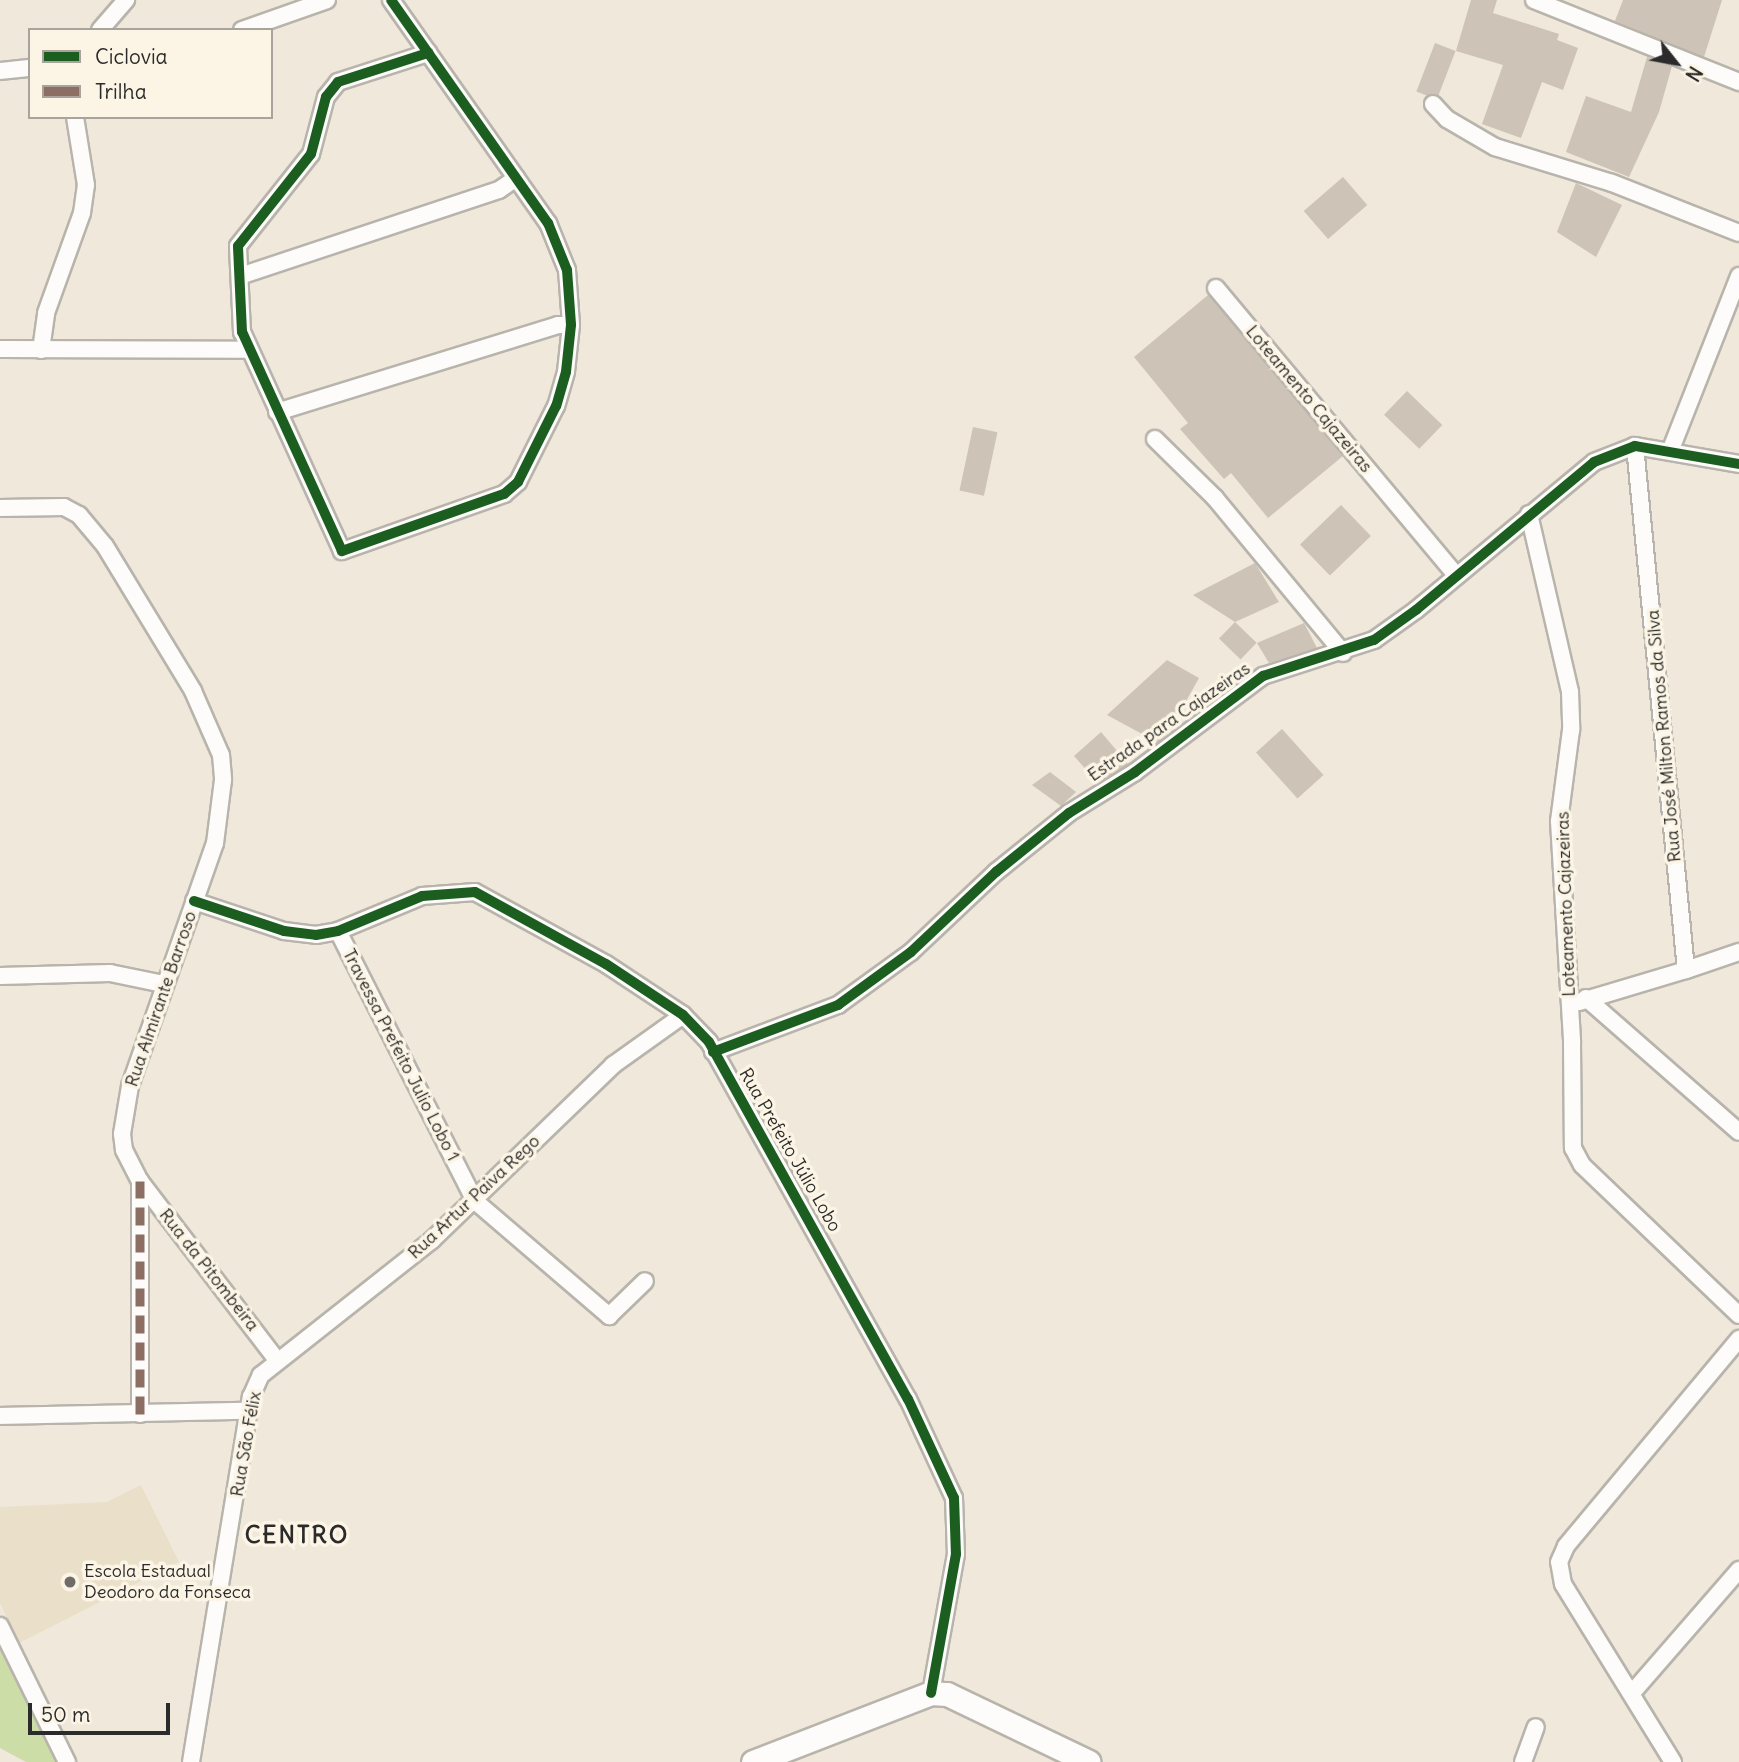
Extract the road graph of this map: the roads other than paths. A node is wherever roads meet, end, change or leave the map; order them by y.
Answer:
1 (126, 0) edge
2 (327, 0) edge
3 (391, 0) edge
4 (1534, 0) edge
5 (102, 28) edge
6 (248, 28) edge
7 (428, 53) junction
8 (28, 68) edge
9 (0, 71) edge
10 (1739, 82) edge
11 (1433, 104) dead end
12 (75, 119) edge
13 (516, 178) junction
14 (1739, 233) edge
15 (240, 276) junction
16 (1739, 276) edge
17 (1216, 288) dead end
18 (1736, 293) edge
19 (571, 325) junction
20 (0, 349) edge
21 (41, 350) junction
22 (248, 350) junction
23 (278, 412) junction
24 (1155, 439) dead end
25 (1635, 446) junction
26 (1671, 449) junction
27 (1739, 464) edge
28 (0, 508) edge
29 (1529, 513) junction
30 (1456, 575) junction
31 (1343, 653) junction
32 (194, 901) junction
33 (338, 931) junction
34 (1739, 952) edge
35 (1686, 970) junction
36 (0, 976) edge
37 (163, 985) junction
38 (1586, 998) junction
39 (1570, 1006) junction
40 (683, 1015) junction
41 (713, 1052) junction
42 (1739, 1132) edge
43 (140, 1181) junction
44 (475, 1201) junction
45 (645, 1281) dead end
46 (1739, 1315) edge
47 (1739, 1339) edge
48 (277, 1360) junction
49 (261, 1375) joint
50 (250, 1411) junction
51 (140, 1414) junction
52 (0, 1416) edge
53 (1739, 1570) edge
54 (0, 1626) edge
55 (931, 1693) junction
56 (1632, 1693) junction
57 (1536, 1727) dead end
58 (67, 1762) edge
59 (191, 1762) edge
60 (753, 1762) edge
61 (1089, 1762) edge
62 (1523, 1762) edge
63 (1673, 1762) edge

1 - 5 street
2 - 6 street
3 - 7 street
4 - 10 street
7 - 13 street
7 - 15 street
8 - 9 street
11 - 14 street
12 - 21 street
13 - 15 street
13 - 19 street
15 - 22 street
16 - 18 street
17 - 30 street, Loteamento Cajazeiras
18 - 26 street
19 - 23 street
19 - 23 street
20 - 21 street
21 - 22 street
22 - 23 street
24 - 31 street
25 - 26 street, Estrada para Cajazeiras
25 - 29 street, Estrada para Cajazeiras
25 - 35 street, Rua José Milton Ramos da Silva
26 - 27 street, Estrada para Cajazeiras
28 - 32 street, Rua Almirante Barroso
29 - 30 street, Estrada para Cajazeiras
29 - 39 street, Loteamento Cajazeiras
30 - 31 street, Estrada para Cajazeiras
31 - 41 street, Estrada para Cajazeiras
32 - 33 street, Rua Prefeito Júlio Lobo
32 - 37 street, Rua Almirante Barroso
33 - 40 street, Rua Prefeito Júlio Lobo
33 - 44 street, Travessa Prefeito Julio Lobo 1
34 - 35 street
35 - 38 street
36 - 37 street
37 - 43 street, Rua Almirante Barroso
38 - 39 street
38 - 42 street
39 - 46 street, Loteamento Cajazeiras
40 - 41 street, Rua Prefeito Júlio Lobo
40 - 44 street, Rua Artur Paiva Rego
41 - 55 street, Rua Prefeito Júlio Lobo
43 - 48 street, Rua da Pitombeira
43 - 51 street, Rua Almirante Barroso
44 - 45 street, Travessa Prefeito Julio Lobo 1
44 - 48 street, Rua Artur Paiva Rego
47 - 56 street
48 - 49 street, Rua Artur Paiva Rego
49 - 50 street, Rua São Félix
50 - 51 street
50 - 59 street, Rua São Félix
51 - 52 street
53 - 56 street
54 - 58 street
55 - 60 street
55 - 61 street
56 - 63 street
57 - 62 street

